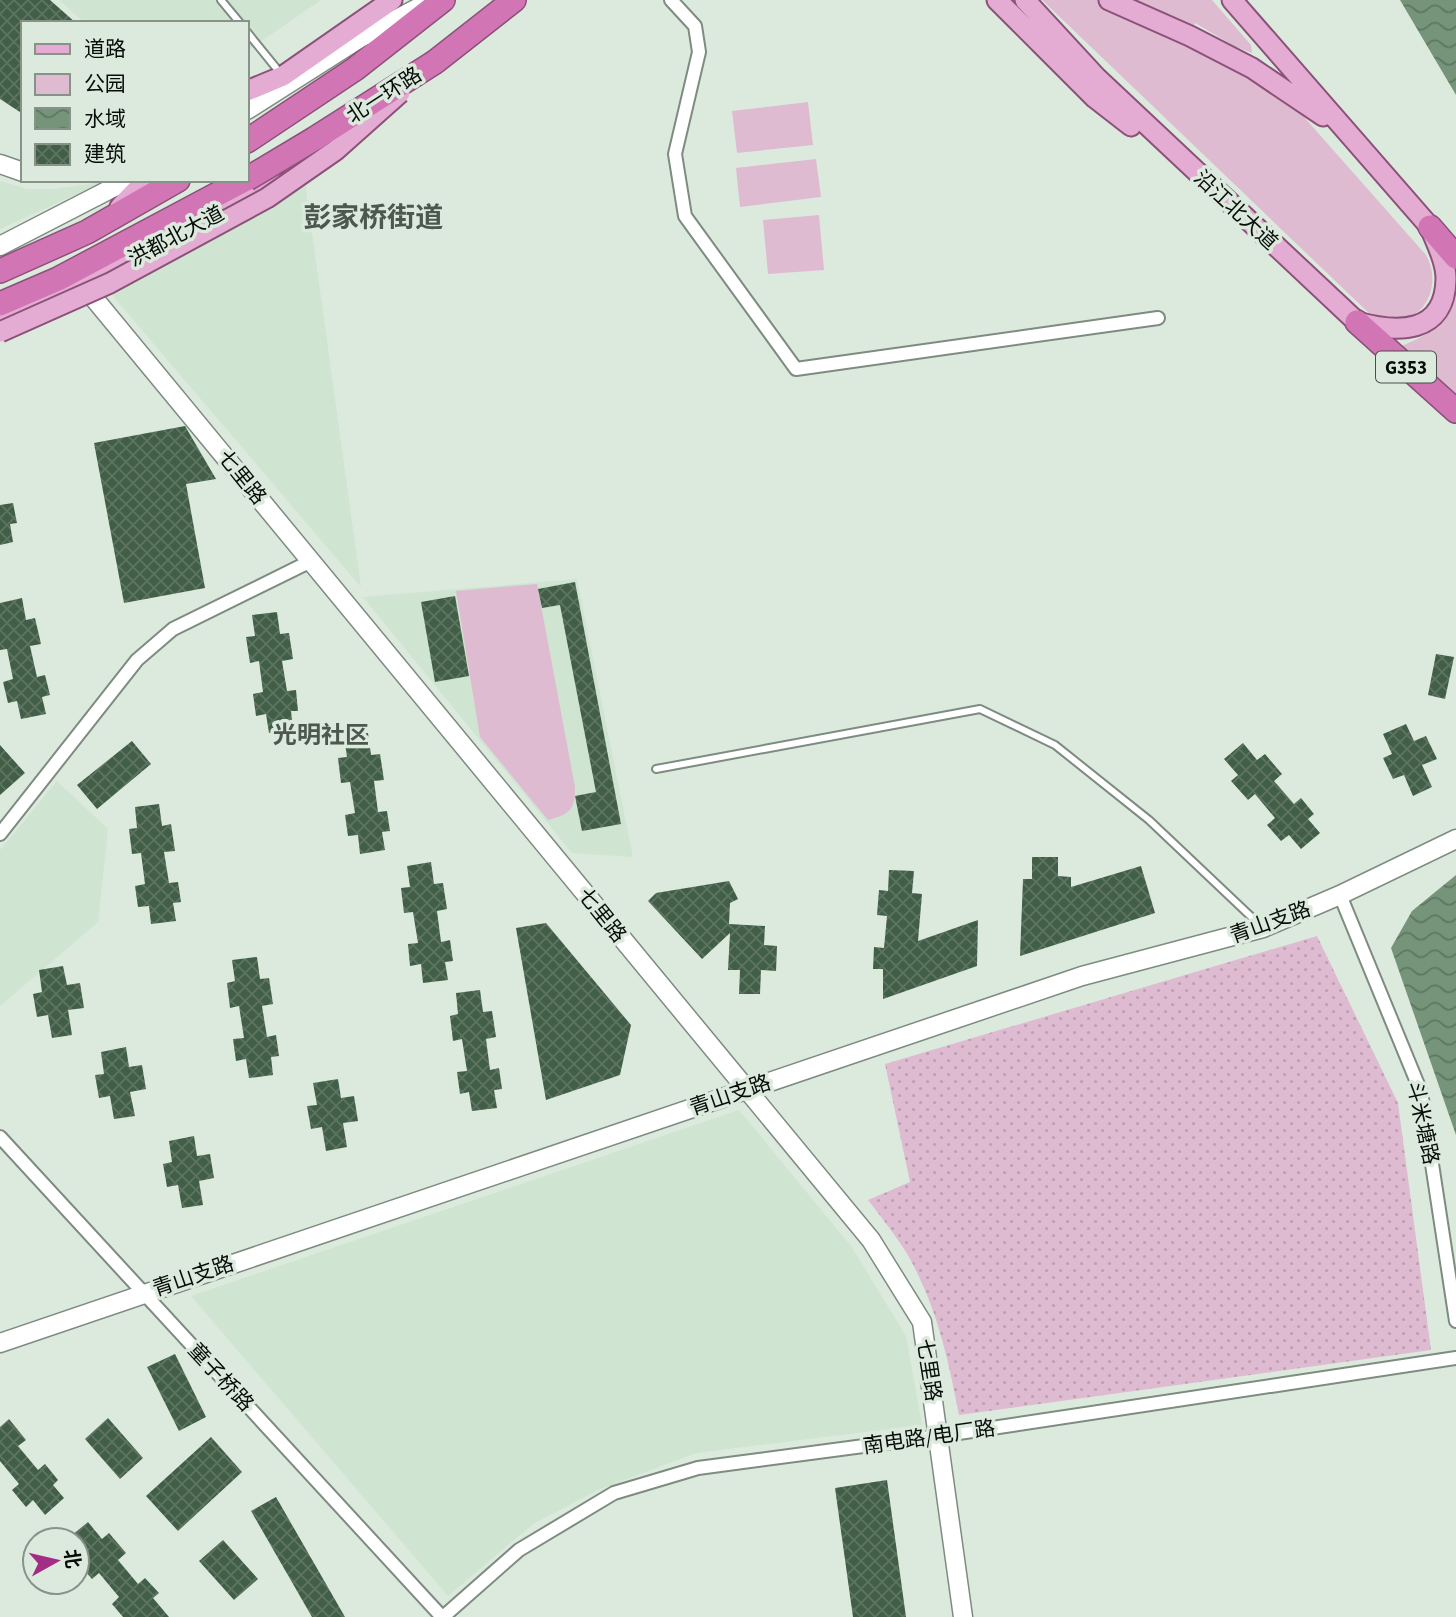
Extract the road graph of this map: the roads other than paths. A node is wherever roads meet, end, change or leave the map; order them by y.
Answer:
1 (221, 0) edge
2 (392, 0) edge
3 (432, 0) edge
4 (443, 0) edge
5 (502, 0) edge
6 (514, 0) edge
7 (671, 0) edge
8 (998, 0) edge
9 (1025, 0) edge
10 (1110, 0) edge
11 (1232, 0) edge
12 (238, 21) edge
13 (248, 33) edge
14 (435, 62) junction
15 (283, 76) junction
16 (248, 91) edge
17 (248, 109) edge
18 (1345, 131) junction
19 (248, 140) edge
20 (0, 164) edge
21 (21, 171) edge
22 (248, 177) edge
23 (124, 182) edge
24 (144, 182) edge
25 (174, 182) edge
26 (239, 182) edge
27 (1227, 202) junction
28 (1430, 226) junction
29 (0, 246) edge
30 (1456, 257) edge
31 (0, 268) edge
32 (83, 285) junction
33 (0, 304) edge
34 (1158, 318) dead end
35 (0, 321) edge
36 (1357, 322) junction
37 (0, 332) edge
38 (1456, 411) edge
39 (311, 561) junction
40 (656, 769) dead end
41 (0, 834) edge
42 (1456, 839) edge
43 (1340, 895) junction
44 (1263, 928) junction
45 (746, 1090) junction
46 (0, 1137) edge
47 (144, 1293) junction
48 (1456, 1321) edge
49 (0, 1343) edge
50 (1456, 1358) edge
51 (939, 1436) junction
52 (443, 1617) edge
53 (963, 1617) edge

1 - 12 lane
2 - 15 main road
3 - 17 street
4 - 19 highway, 北一环路
5 - 32 main road, 洪都北大道
6 - 14 highway, 北一环路
7 - 34 street
8 - 27 main road
9 - 27 main road, 沿江北大道
10 - 18 main road
11 - 18 main road
13 - 15 lane
14 - 22 highway, 北一环路, bridge
14 - 37 main road, bridge
15 - 16 main road
18 - 28 main road
20 - 21 street
23 - 29 street
24 - 31 main road
25 - 31 highway
26 - 33 highway, 北一环路
27 - 36 main road, 沿江北大道
28 - 30 highway
28 - 36 main road
32 - 35 main road, 洪都北大道
32 - 39 street, 七里路
36 - 38 highway, 沿江北大道 / G353
39 - 41 street
39 - 45 street, 七里路
40 - 44 lane
42 - 43 street, 青山支路
43 - 44 street, 青山支路
43 - 48 street, 斗米塘路
44 - 45 street, 青山支路
45 - 47 street, 青山支路
45 - 51 street, 七里路
46 - 47 street, 童子桥路
47 - 49 street, 青山支路
47 - 52 street, 童子桥路
50 - 51 street, 南电路/电厂路
51 - 52 street, 南电路/电厂路
51 - 53 street, 七里路

